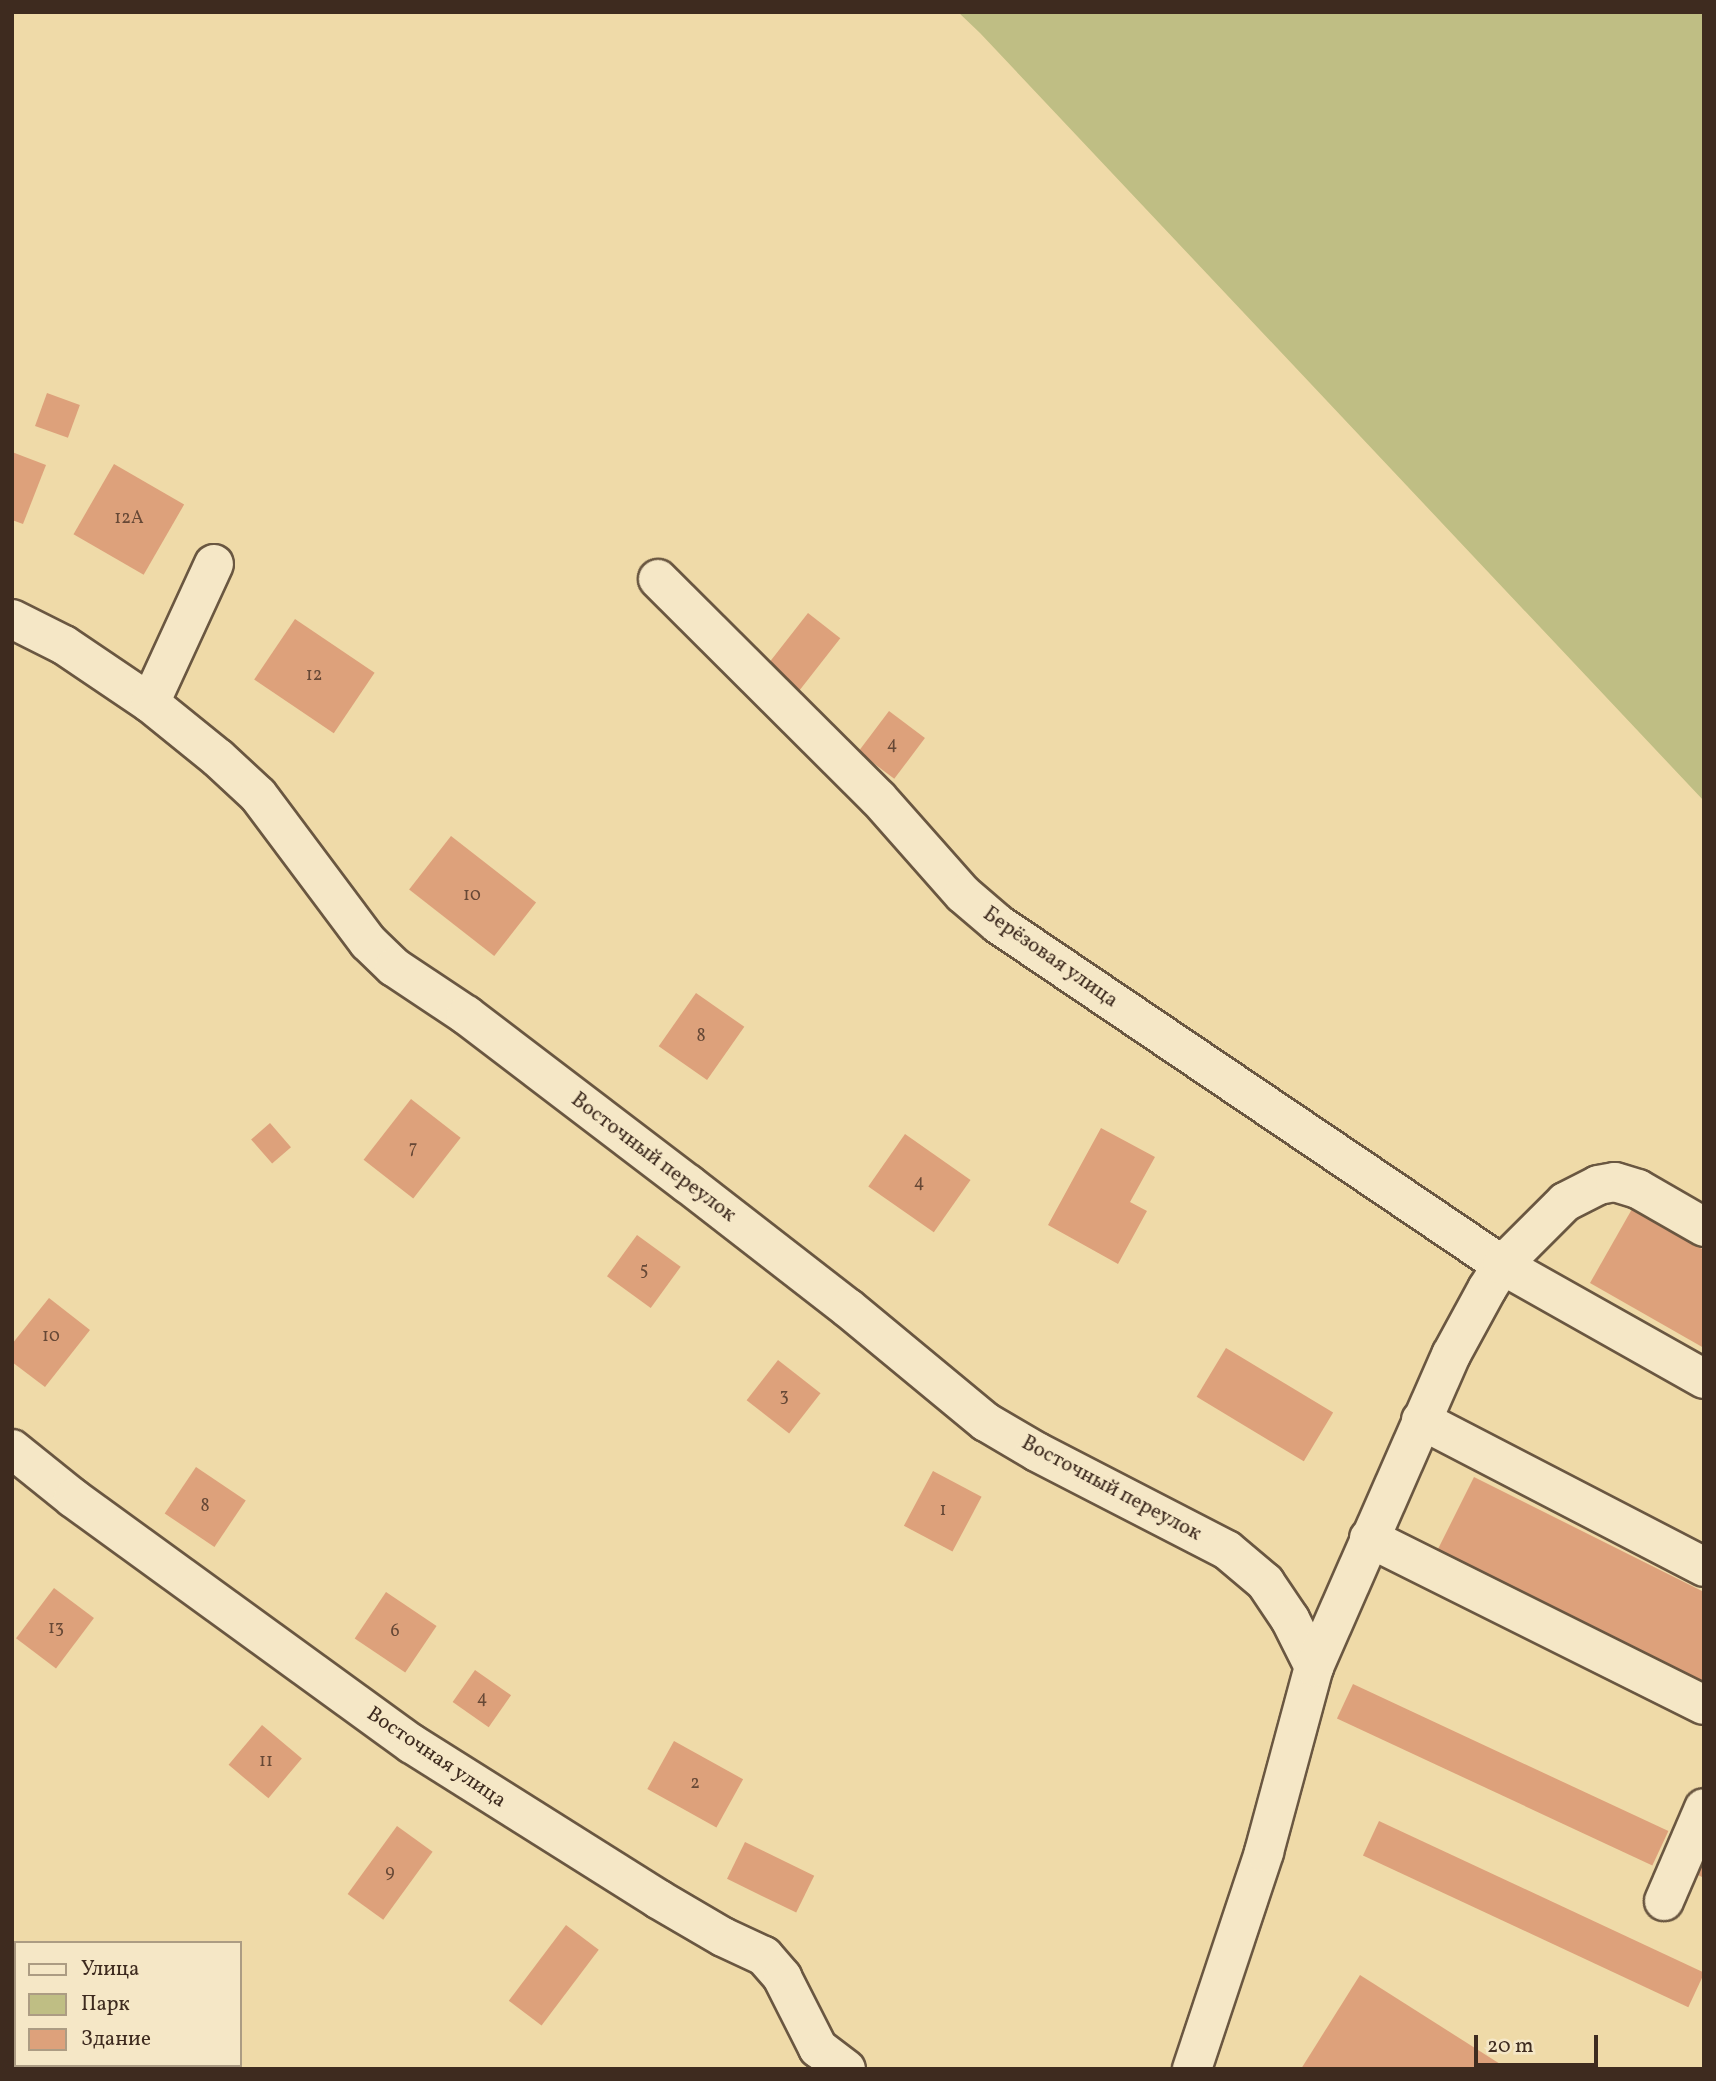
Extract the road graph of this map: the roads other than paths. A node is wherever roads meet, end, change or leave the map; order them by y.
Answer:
1 (215, 564) dead end
2 (657, 579) dead end
3 (12, 619) edge
4 (150, 703) junction
5 (1704, 1227) edge
6 (1502, 1265) junction
7 (1704, 1379) edge
8 (1421, 1420) junction
9 (12, 1449) edge
10 (1368, 1538) junction
11 (1704, 1567) edge
12 (1314, 1667) junction
13 (1704, 1705) edge
14 (1704, 1808) edge
15 (1664, 1901) dead end
16 (846, 2069) edge
17 (1192, 2069) edge

1 - 4 street
2 - 6 street, Берёзовая улица
3 - 4 street, Восточный переулок
4 - 12 street, Восточный переулок
5 - 6 street
6 - 7 street, Берёзовая улица
6 - 8 street
8 - 10 street
8 - 11 street
9 - 16 street, Восточная улица
10 - 12 street
10 - 13 street
12 - 17 street
14 - 15 street

